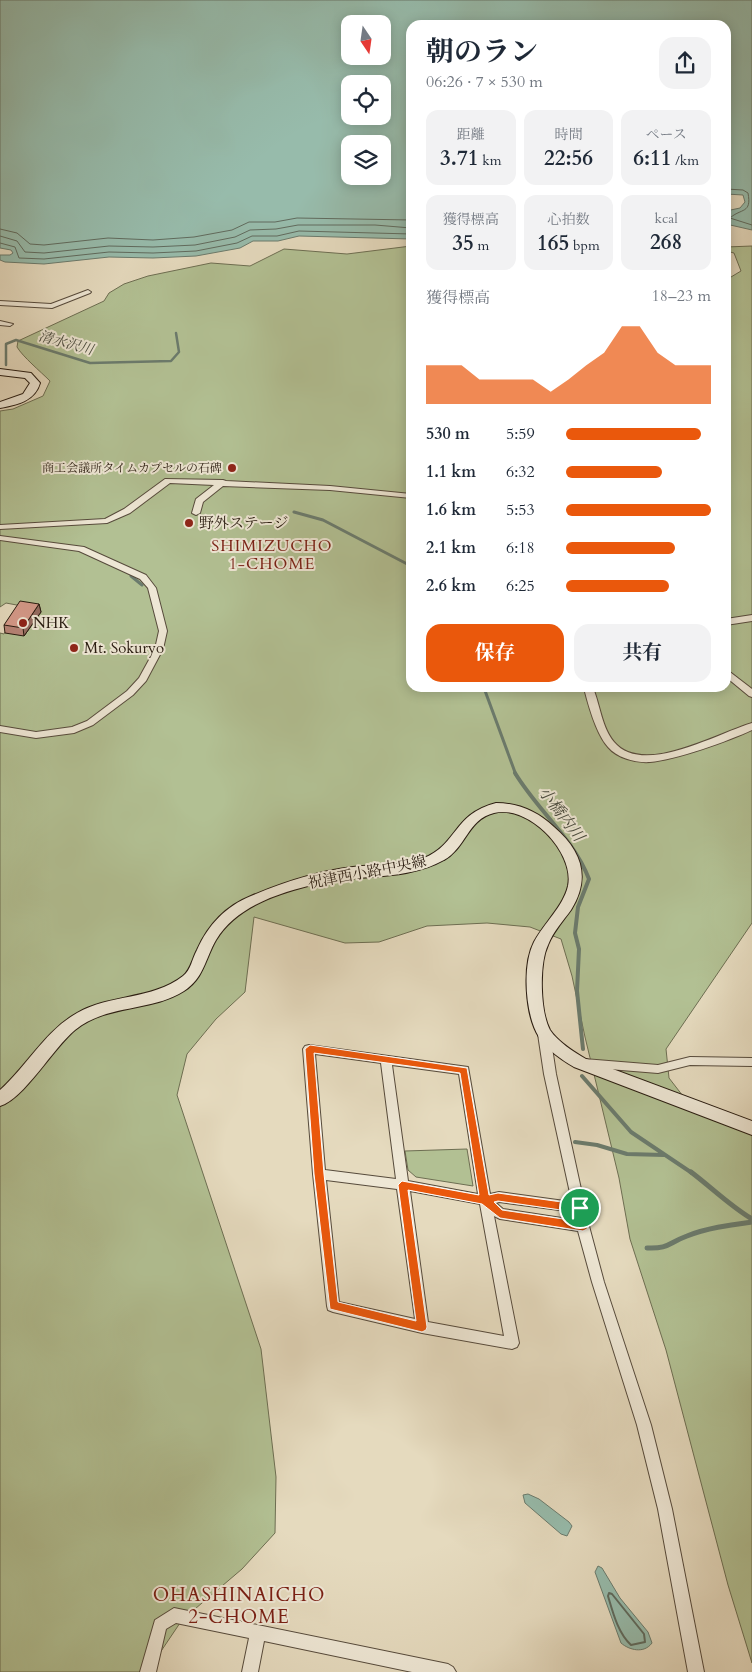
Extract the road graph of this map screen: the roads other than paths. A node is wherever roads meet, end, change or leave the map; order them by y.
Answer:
1 (88, 292) dead end
2 (0, 303) edge
3 (52, 306) junction
4 (44, 310) dead end
5 (0, 323) edge
6 (10, 324) dead end
7 (0, 372) edge
8 (0, 405) edge
9 (223, 482) junction
10 (406, 496) edge
11 (196, 513) dead end
12 (0, 527) edge
13 (0, 538) edge
14 (752, 618) edge
15 (731, 621) edge
16 (731, 676) edge
17 (590, 692) edge
18 (752, 694) edge
19 (752, 726) edge
20 (0, 729) edge
21 (544, 1033) junction
22 (386, 1059) junction
23 (752, 1062) edge
24 (580, 1063) junction
25 (0, 1100) edge
26 (752, 1128) edge
27 (319, 1174) junction
28 (402, 1185) junction
29 (484, 1200) junction
30 (580, 1208) junction
31 (583, 1226) junction
32 (422, 1327) junction
33 (258, 1633) junction
34 (148, 1672) edge
35 (250, 1672) edge
36 (448, 1672) edge
37 (696, 1672) edge

1 - 3 street
2 - 3 street
3 - 4 street
5 - 6 street
7 - 8 main road
9 - 10 street
9 - 11 street
9 - 12 street
13 - 20 street
14 - 15 street
16 - 18 street
17 - 19 street
21 - 24 main road
21 - 25 main road, 祝津西小路中央線
21 - 30 street
22 - 27 street
22 - 28 street
22 - 29 street
23 - 24 street
24 - 26 main road
27 - 28 street
27 - 32 street
28 - 29 street
28 - 32 street
29 - 30 street
29 - 31 street
29 - 32 street
30 - 31 street
31 - 37 street
33 - 34 street
33 - 35 street
33 - 36 street

